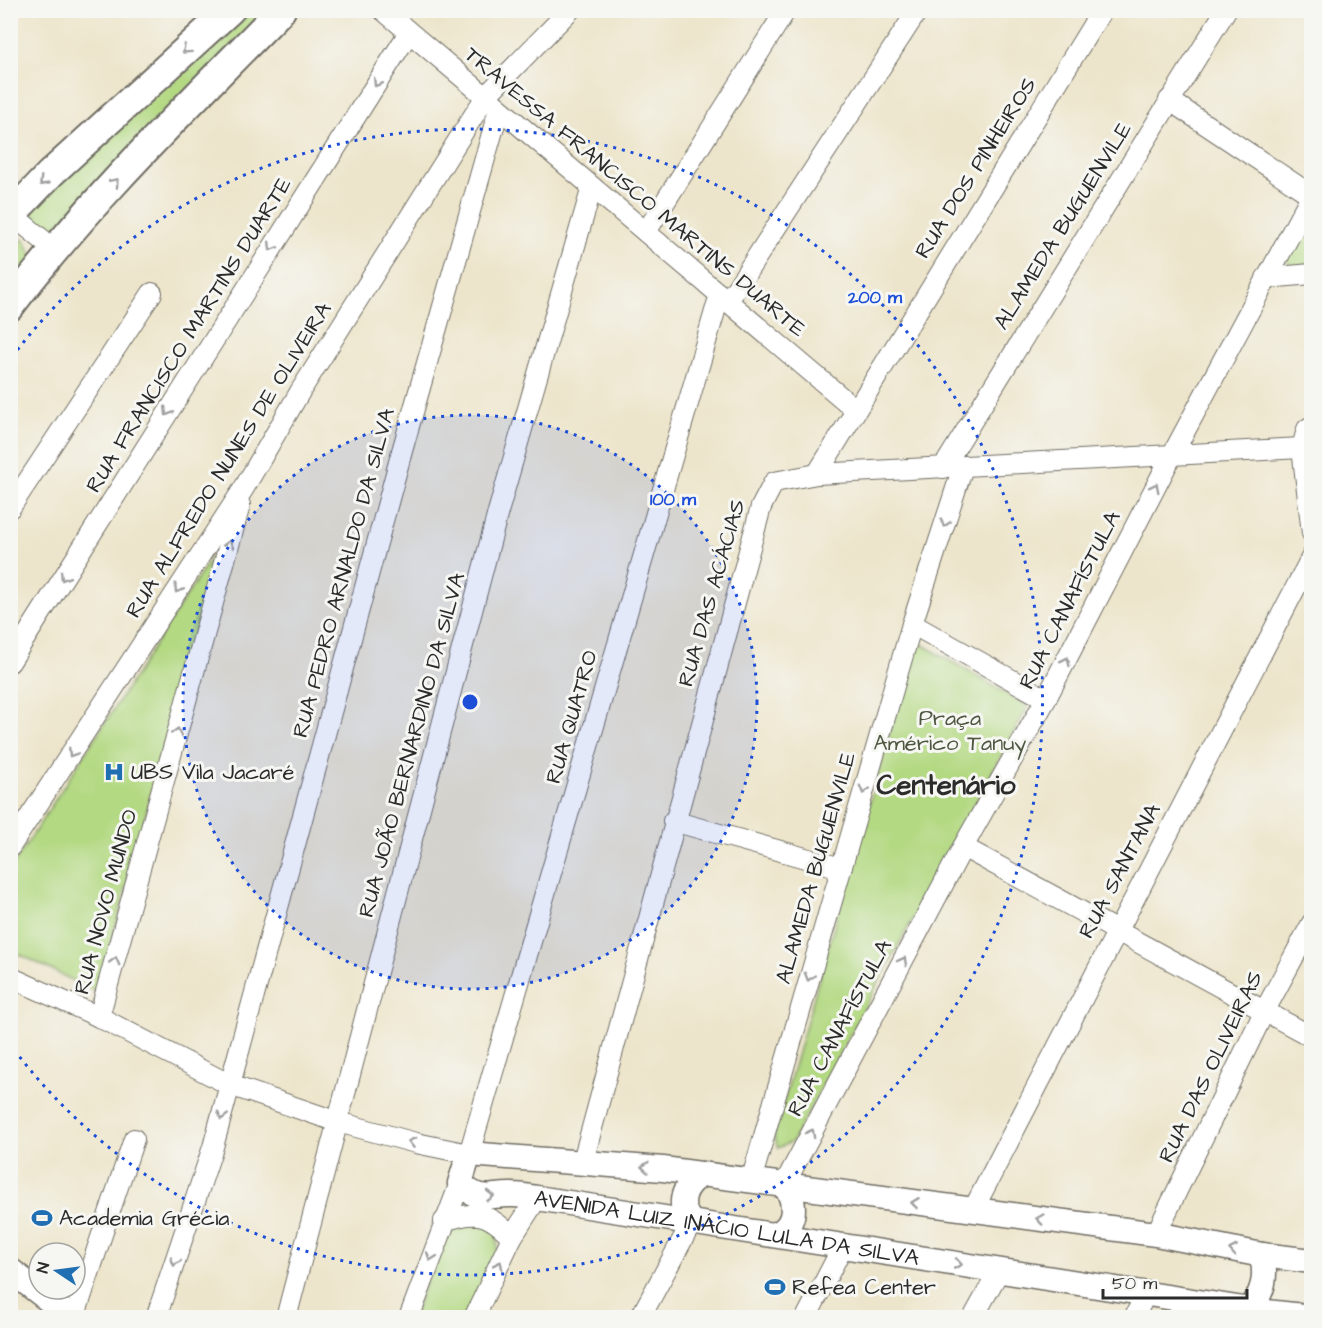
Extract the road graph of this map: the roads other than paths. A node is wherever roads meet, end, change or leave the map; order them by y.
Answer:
1 (230, 10) edge
2 (280, 10) edge
3 (383, 10) edge
4 (570, 10) edge
5 (786, 10) edge
6 (918, 10) edge
7 (1102, 10) edge
8 (1227, 10) edge
9 (408, 34) junction
10 (1169, 100) junction
11 (492, 103) junction
12 (592, 187) junction
13 (1311, 195) edge
14 (11, 214) edge
15 (646, 232) junction
16 (55, 250) junction
17 (1311, 274) edge
18 (1266, 278) junction
19 (152, 294) dead end
20 (724, 298) junction
21 (10, 306) edge
22 (855, 409) junction
23 (1311, 426) edge
24 (1302, 448) junction
25 (1171, 457) junction
26 (963, 467) junction
27 (943, 468) junction
28 (818, 474) junction
29 (244, 488) junction
30 (10, 508) edge
31 (1311, 533) edge
32 (1311, 556) edge
33 (912, 624) junction
34 (10, 662) edge
35 (1046, 699) junction
36 (674, 821) junction
37 (10, 847) edge
38 (963, 847) junction
39 (841, 868) junction
40 (1311, 923) edge
41 (1116, 931) junction
42 (13, 984) edge
43 (1264, 1012) junction
44 (99, 1017) junction
45 (1311, 1037) edge
46 (230, 1085) junction
47 (338, 1122) junction
48 (134, 1139) dead end
49 (470, 1154) junction
50 (583, 1161) junction
51 (703, 1174) junction
52 (751, 1181) junction
53 (460, 1183) junction
54 (784, 1185) junction
55 (537, 1198) junction
56 (973, 1210) junction
57 (444, 1221) junction
58 (692, 1222) junction
59 (776, 1234) junction
60 (1156, 1234) junction
61 (512, 1238) junction
62 (844, 1244) junction
63 (1262, 1255) junction
64 (1311, 1261) edge
65 (10, 1270) edge
66 (999, 1271) junction
67 (1146, 1293) junction
68 (1250, 1310) junction
69 (68, 1316) edge
70 (156, 1317) edge
71 (286, 1317) edge
72 (409, 1317) edge
73 (474, 1317) edge
74 (640, 1317) edge
75 (806, 1317) edge
76 (974, 1317) edge
77 (1134, 1317) edge
78 (1304, 1317) edge

1 -> 14 main road
16 -> 2 main road
3 - 9 street, TRAVESSA FRANCISCO MARTINS DUARTE
4 - 11 street, RUA ALFREDO NUNES DE OLIVEIRA
5 - 15 street
6 - 20 street, RUA QUATRO
7 - 22 street, RUA DOS PINHEIROS
8 - 10 street, ALAMEDA BUGUENVILE
9 - 11 street, TRAVESSA FRANCISCO MARTINS DUARTE
9 -> 34 street, RUA FRANCISCO MARTINS DUARTE
10 - 13 street
10 - 27 street, ALAMEDA BUGUENVILE
11 - 12 street, TRAVESSA FRANCISCO MARTINS DUARTE
11 - 29 street, RUA ALFREDO NUNES DE OLIVEIRA
11 - 46 street, RUA PEDRO ARNALDO DA SILVA
12 - 15 street, TRAVESSA FRANCISCO MARTINS DUARTE
12 - 47 street, RUA JOÃO BERNARDINO DA SILVA
13 - 18 street, RUA CANAFÍSTULA
14 - 16 street
15 - 20 street, TRAVESSA FRANCISCO MARTINS DUARTE
16 - 21 main road
17 - 18 street
18 - 25 street, RUA CANAFÍSTULA
19 - 30 street
20 - 22 street, TRAVESSA FRANCISCO MARTINS DUARTE
20 - 49 street, RUA QUATRO
22 - 28 street, RUA DOS PINHEIROS
23 - 24 street
24 - 25 street, RUA DAS ACÁCIAS
24 - 31 street
25 - 26 street, RUA DAS ACÁCIAS
35 -> 25 street, RUA CANAFÍSTULA
26 - 27 street, RUA DAS ACÁCIAS
26 -> 33 street, ALAMEDA BUGUENVILE
27 - 28 street, RUA DAS ACÁCIAS
28 - 36 street, RUA DAS ACÁCIAS
29 -> 37 street, RUA ALFREDO NUNES DE OLIVEIRA
44 -> 29 street, RUA NOVO MUNDO
32 - 41 street, RUA SANTANA
33 - 35 street
33 -> 39 street, ALAMEDA BUGUENVILE
35 - 38 street, RUA CANAFÍSTULA
36 - 39 street
36 - 50 street, RUA DAS ACÁCIAS
38 - 41 street
54 -> 38 street, RUA CANAFÍSTULA
39 -> 52 street, ALAMEDA BUGUENVILE
40 - 43 street, RUA DAS OLIVEIRAS
41 - 43 street
41 - 56 street, RUA SANTANA
42 - 44 street, AVENIDA LUIZ INÁCIO LULA DA SILVA
43 - 45 street
43 - 60 street, RUA DAS OLIVEIRAS
44 - 46 street, AVENIDA LUIZ INÁCIO LULA DA SILVA
46 - 47 street, AVENIDA LUIZ INÁCIO LULA DA SILVA
46 -> 70 street, RUA PEDRO ARNALDO DA SILVA
49 -> 47 street, AVENIDA LUIZ INÁCIO LULA DA SILVA
47 - 71 street, RUA JOÃO BERNARDINO DA SILVA
48 - 69 street
49 - 50 street, AVENIDA LUIZ INÁCIO LULA DA SILVA
49 - 53 street
51 -> 50 street, AVENIDA LUIZ INÁCIO LULA DA SILVA
51 - 52 street, AVENIDA LUIZ INÁCIO LULA DA SILVA
51 - 58 street
52 - 54 street, AVENIDA LUIZ INÁCIO LULA DA SILVA
53 -> 55 street, AVENIDA LUIZ INÁCIO LULA DA SILVA
53 - 57 street
56 -> 54 street, AVENIDA LUIZ INÁCIO LULA DA SILVA
54 - 59 street
55 - 58 street, AVENIDA LUIZ INÁCIO LULA DA SILVA
55 - 61 street
60 -> 56 street, AVENIDA LUIZ INÁCIO LULA DA SILVA
57 - 61 street
57 -> 72 street
58 - 59 street, AVENIDA LUIZ INÁCIO LULA DA SILVA
58 - 74 street
59 - 62 street, AVENIDA LUIZ INÁCIO LULA DA SILVA
63 -> 60 street, AVENIDA LUIZ INÁCIO LULA DA SILVA
73 -> 61 street
62 -> 66 street, AVENIDA LUIZ INÁCIO LULA DA SILVA
62 - 75 street
63 - 64 street, AVENIDA LUIZ INÁCIO LULA DA SILVA
63 - 68 street
65 - 69 street
66 - 67 street, AVENIDA LUIZ INÁCIO LULA DA SILVA
66 - 76 street
67 - 68 street, AVENIDA LUIZ INÁCIO LULA DA SILVA
67 - 77 street
68 - 78 street, AVENIDA LUIZ INÁCIO LULA DA SILVA

